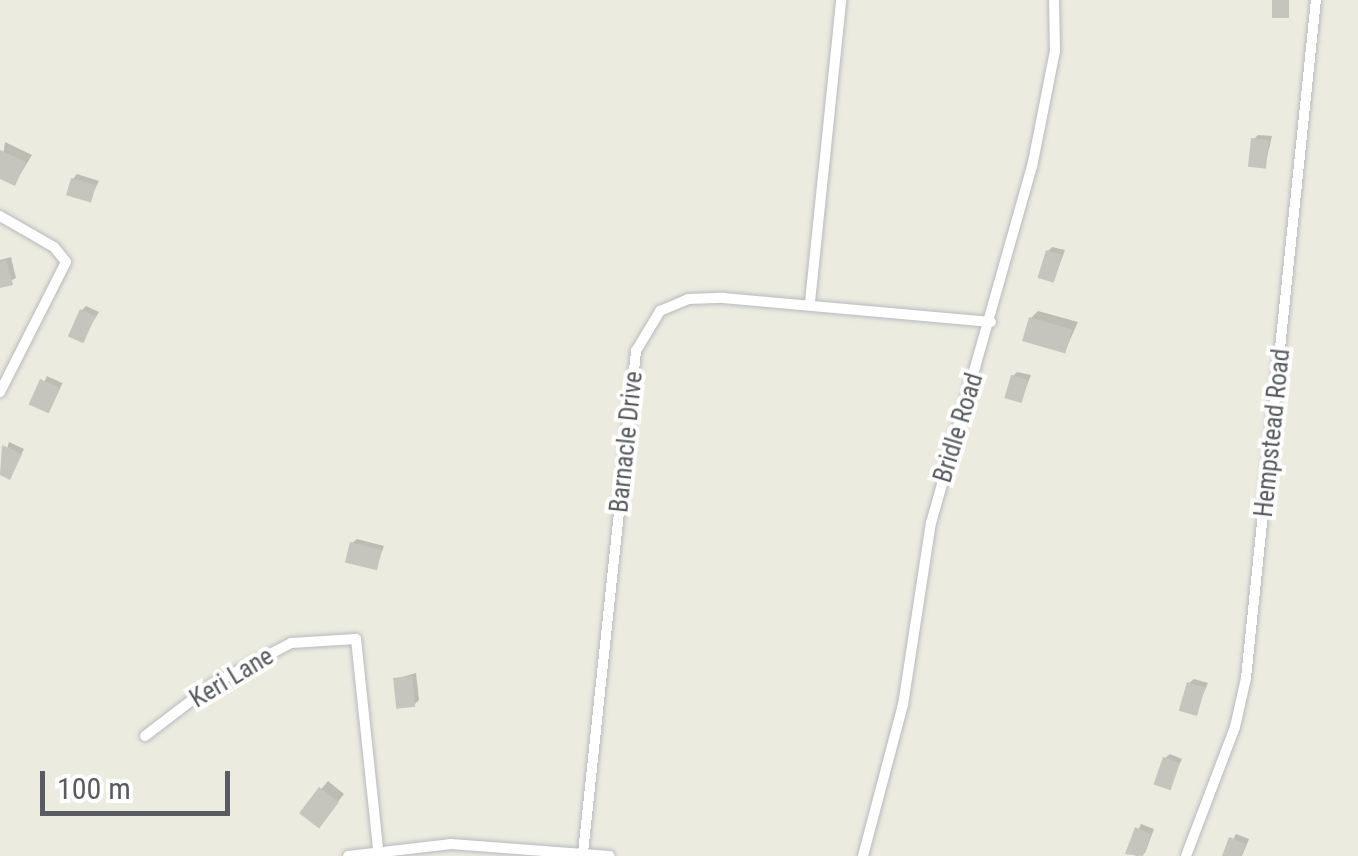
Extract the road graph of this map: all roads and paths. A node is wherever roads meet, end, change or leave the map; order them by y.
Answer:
1 (841, 0) edge
2 (1054, 0) edge
3 (1316, 0) edge
4 (0, 216) edge
5 (810, 302) junction
6 (991, 322) junction
7 (0, 392) edge
8 (145, 736) dead end
9 (378, 849) junction
10 (583, 853) junction
11 (348, 856) edge
12 (610, 856) edge
13 (862, 856) edge
14 (1186, 856) edge

1 - 5 street
2 - 6 street, Bridle Road
3 - 14 street, Hempstead Road
4 - 7 street
5 - 6 street, Barnacle Drive
5 - 10 street, Barnacle Drive
6 - 13 street, Bridle Road
8 - 9 street, Keri Lane
9 - 10 street
9 - 11 street
10 - 12 street

